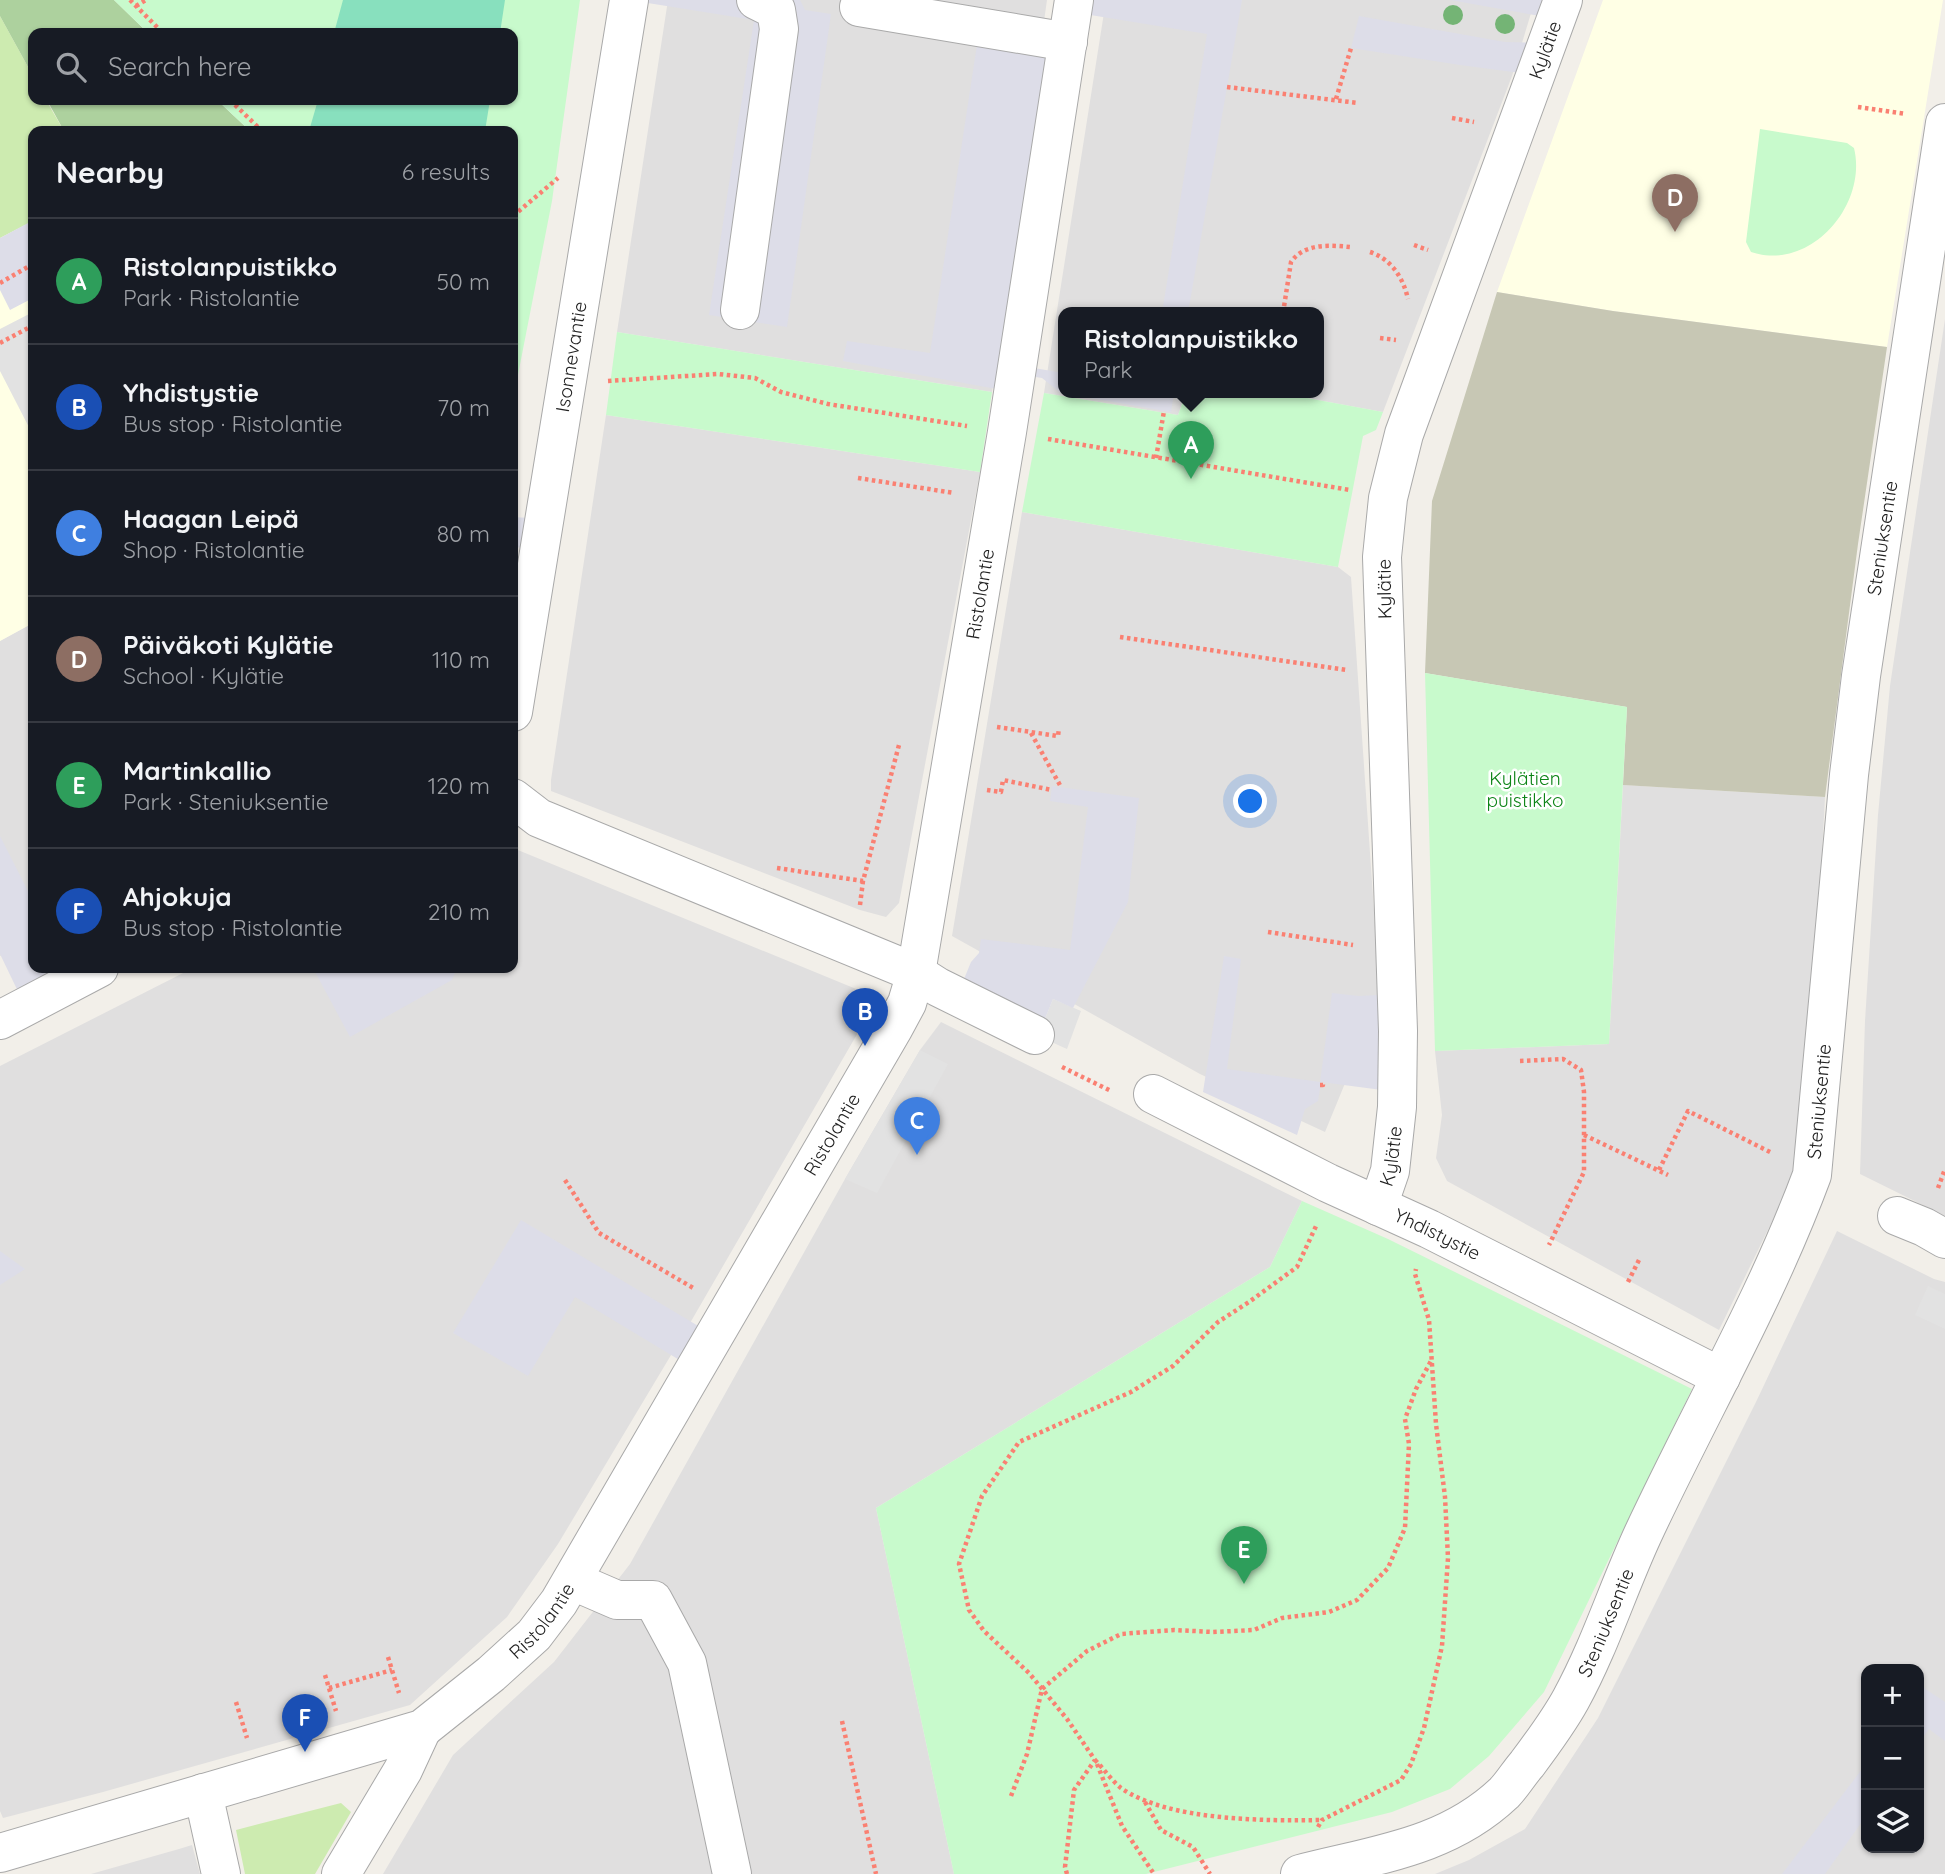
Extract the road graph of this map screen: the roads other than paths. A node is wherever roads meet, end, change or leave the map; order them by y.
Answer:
1 (629, 0) edge
2 (756, 0) edge
3 (1070, 0) edge
4 (1563, 0) edge
5 (859, 7) dead end
6 (1068, 41) junction
7 (1945, 123) edge
8 (740, 310) dead end
9 (518, 681) edge
10 (518, 802) edge
11 (916, 972) junction
12 (89, 973) edge
13 (0, 1020) edge
14 (1045, 1049) road end
15 (1137, 1095) road end
16 (1378, 1206) junction
17 (1897, 1216) dead end
18 (1945, 1239) edge
19 (1721, 1377) junction
20 (573, 1581) junction
21 (422, 1729) junction
22 (203, 1793) junction
23 (0, 1853) edge
24 (1308, 1872) edge
25 (221, 1874) edge
26 (341, 1874) edge
27 (732, 1874) edge

1 - 9 street, Isonnevantie
2 - 8 street
3 - 6 street, Ristolantie
4 - 16 street, Kylätie
5 - 6 street
6 - 11 street, Ristolantie
7 - 19 street, Steniuksentie
10 - 11 street
11 - 14 street
11 - 20 street, Ristolantie
12 - 13 street
15 - 16 street, Yhdistystie
16 - 19 street, Yhdistystie
17 - 18 street
19 - 24 street, Steniuksentie
20 - 21 street, Ristolantie
20 - 27 street
21 - 22 street, Ristolantie
21 - 26 street
22 - 23 street, Ristolantie
22 - 25 street

